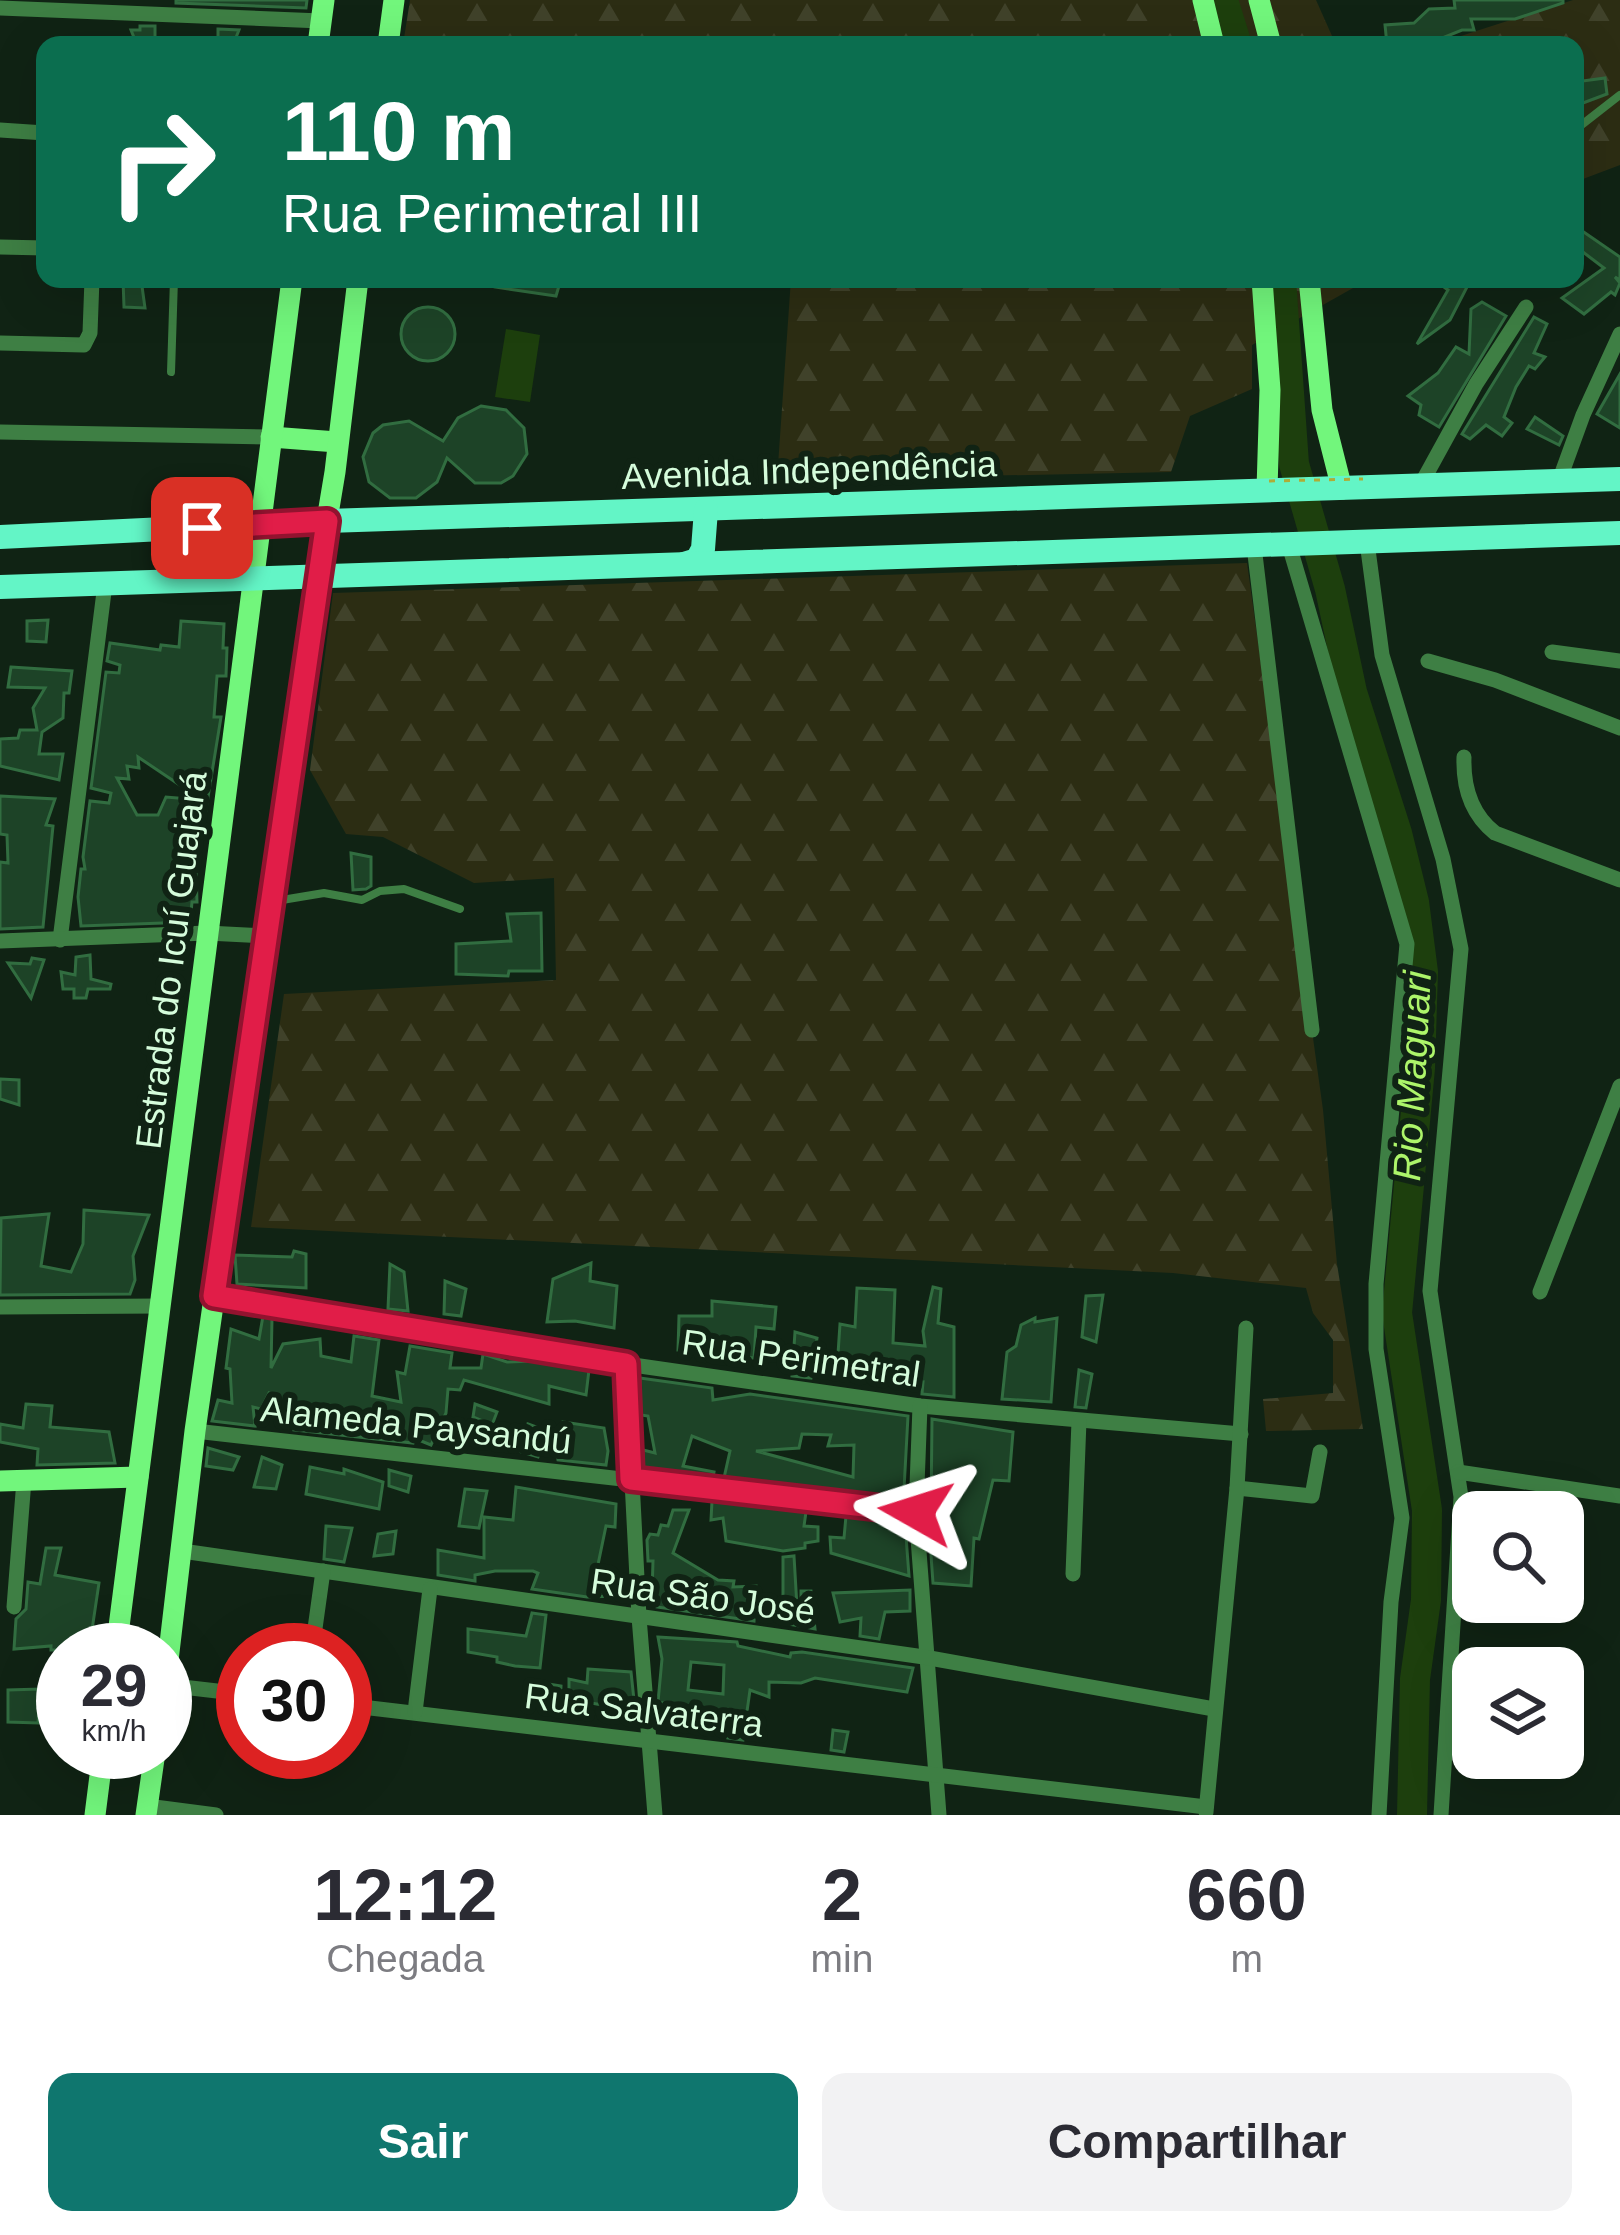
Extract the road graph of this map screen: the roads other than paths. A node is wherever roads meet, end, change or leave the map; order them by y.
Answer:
1 (394, 0) edge
2 (1203, 0) edge
3 (1258, 0) edge
4 (0, 8) edge
5 (323, 11) edge
6 (389, 36) edge
7 (1212, 36) edge
8 (1268, 36) edge
9 (1620, 94) edge
10 (1584, 123) edge
11 (0, 130) edge
12 (36, 132) edge
13 (0, 247) edge
14 (36, 248) edge
15 (91, 288) edge
16 (174, 288) edge
17 (291, 288) edge
18 (357, 288) edge
19 (1263, 288) edge
20 (1310, 288) edge
21 (1526, 307) dead end
22 (1620, 334) edge
23 (0, 343) edge
24 (171, 372) dead end
25 (0, 432) edge
26 (271, 437) junction
27 (337, 442) junction
28 (1620, 478) edge
29 (1559, 481) junction
30 (1268, 485) junction
31 (1346, 486) junction
32 (1420, 486) junction
33 (706, 510) junction
34 (327, 521) junction
35 (260, 525) junction
36 (1620, 533) edge
37 (0, 538) edge
38 (1359, 542) junction
39 (1295, 545) junction
40 (1253, 546) junction
41 (682, 565) junction
42 (319, 576) junction
43 (253, 578) junction
44 (105, 584) junction
45 (0, 587) edge
46 (1552, 652) dead end
47 (1428, 661) dead end
48 (1620, 661) edge
49 (1620, 728) edge
50 (1464, 758) dead end
51 (1620, 880) edge
52 (270, 902) junction
53 (460, 909) dead end
54 (207, 934) junction
55 (265, 937) junction
56 (59, 940) junction
57 (0, 941) edge
58 (1312, 1030) dead end
59 (1620, 1085) edge
60 (1540, 1292) dead end
61 (214, 1296) junction
62 (0, 1306) edge
63 (160, 1306) junction
64 (1246, 1328) dead end
65 (626, 1364) junction
66 (920, 1406) junction
67 (1079, 1420) junction
68 (196, 1432) junction
69 (1241, 1434) junction
70 (1320, 1452) dead end
71 (1457, 1472) junction
72 (138, 1477) junction
73 (631, 1479) junction
74 (24, 1480) junction
75 (0, 1481) edge
76 (1237, 1488) junction
77 (1620, 1496) edge
78 (916, 1512) junction
79 (182, 1551) junction
80 (323, 1571) junction
81 (1073, 1574) dead end
82 (430, 1589) junction
83 (14, 1606) dead end
84 (639, 1617) junction
85 (119, 1623) edge
86 (173, 1623) edge
87 (316, 1623) edge
88 (924, 1657) junction
89 (372, 1708) edge
90 (1214, 1709) junction
91 (415, 1712) junction
92 (649, 1742) junction
93 (935, 1775) junction
94 (100, 1779) edge
95 (151, 1779) edge
96 (147, 1810) edge
97 (1206, 1811) edge
98 (95, 1815) edge
99 (216, 1815) edge
100 (655, 1815) edge
101 (939, 1815) edge
102 (1379, 1815) edge
103 (1441, 1815) edge

1 - 6 main road
2 - 7 main road
3 - 8 main road
4 - 5 street
9 - 10 lane
11 - 12 street
13 - 14 street
15 - 23 street
16 - 24 lane
17 - 26 main road, Estrada do Icuí Guajará
18 - 27 main road
19 - 30 main road
20 - 31 main road
21 - 32 street
22 - 29 street
25 - 26 street
26 - 27 main road
26 - 35 main road, Estrada do Icuí Guajará
27 - 34 main road
28 - 29 main road, Avenida Independência
29 - 32 main road, Avenida Independência
30 - 31 main road, Avenida Independência
30 - 33 main road, Avenida Independência
31 - 32 main road, Avenida Independência
33 - 34 main road, Avenida Independência
33 - 41 main road
34 - 35 main road, Avenida Independência
34 - 42 main road
35 - 37 main road, Avenida Independência
35 - 43 main road, Estrada do Icuí Guajará
36 - 38 main road
38 - 39 main road
38 - 71 street
39 - 40 main road
39 - 102 street
40 - 41 main road
40 - 58 street
41 - 42 main road
42 - 43 main road
42 - 52 main road
43 - 44 main road
43 - 54 main road, Estrada do Icuí Guajará
44 - 45 main road
44 - 56 street
46 - 48 street
47 - 49 street
50 - 51 street
52 - 53 lane
52 - 55 main road
54 - 55 street
54 - 56 street
54 - 63 main road, Estrada do Icuí Guajará
55 - 61 main road
56 - 57 street
59 - 60 street
61 - 65 street, Rua Perimetral
61 - 68 main road
62 - 63 street
63 - 72 main road, Estrada do Icuí Guajará
64 - 69 street
65 - 66 street, Rua Perimetral
65 - 73 street
66 - 67 street, Rua Perimetral
66 - 78 street
67 - 69 street, Rua Perimetral
67 - 81 street
68 - 73 street, Alameda Paysandú
68 - 79 main road
69 - 76 street
70 - 76 street
71 - 77 street
71 - 103 street
72 - 74 main road
72 - 85 main road, Estrada do Icuí Guajará
73 - 78 street, Alameda Paysandú
73 - 84 street
74 - 75 main road
74 - 83 street
76 - 90 street
78 - 88 street
79 - 80 street, Rua São José
79 - 86 main road
80 - 82 street, Rua São José
80 - 87 street
82 - 84 street, Rua São José
82 - 91 street
84 - 88 street, Rua São José
84 - 92 street
88 - 90 street, Rua São José
88 - 93 street
89 - 91 street, Rua Salvaterra
90 - 97 street
91 - 92 street, Rua Salvaterra
92 - 93 street, Rua Salvaterra
92 - 100 street
93 - 97 street, Rua Salvaterra
93 - 101 street
94 - 98 main road
95 - 96 main road
96 - 99 street

